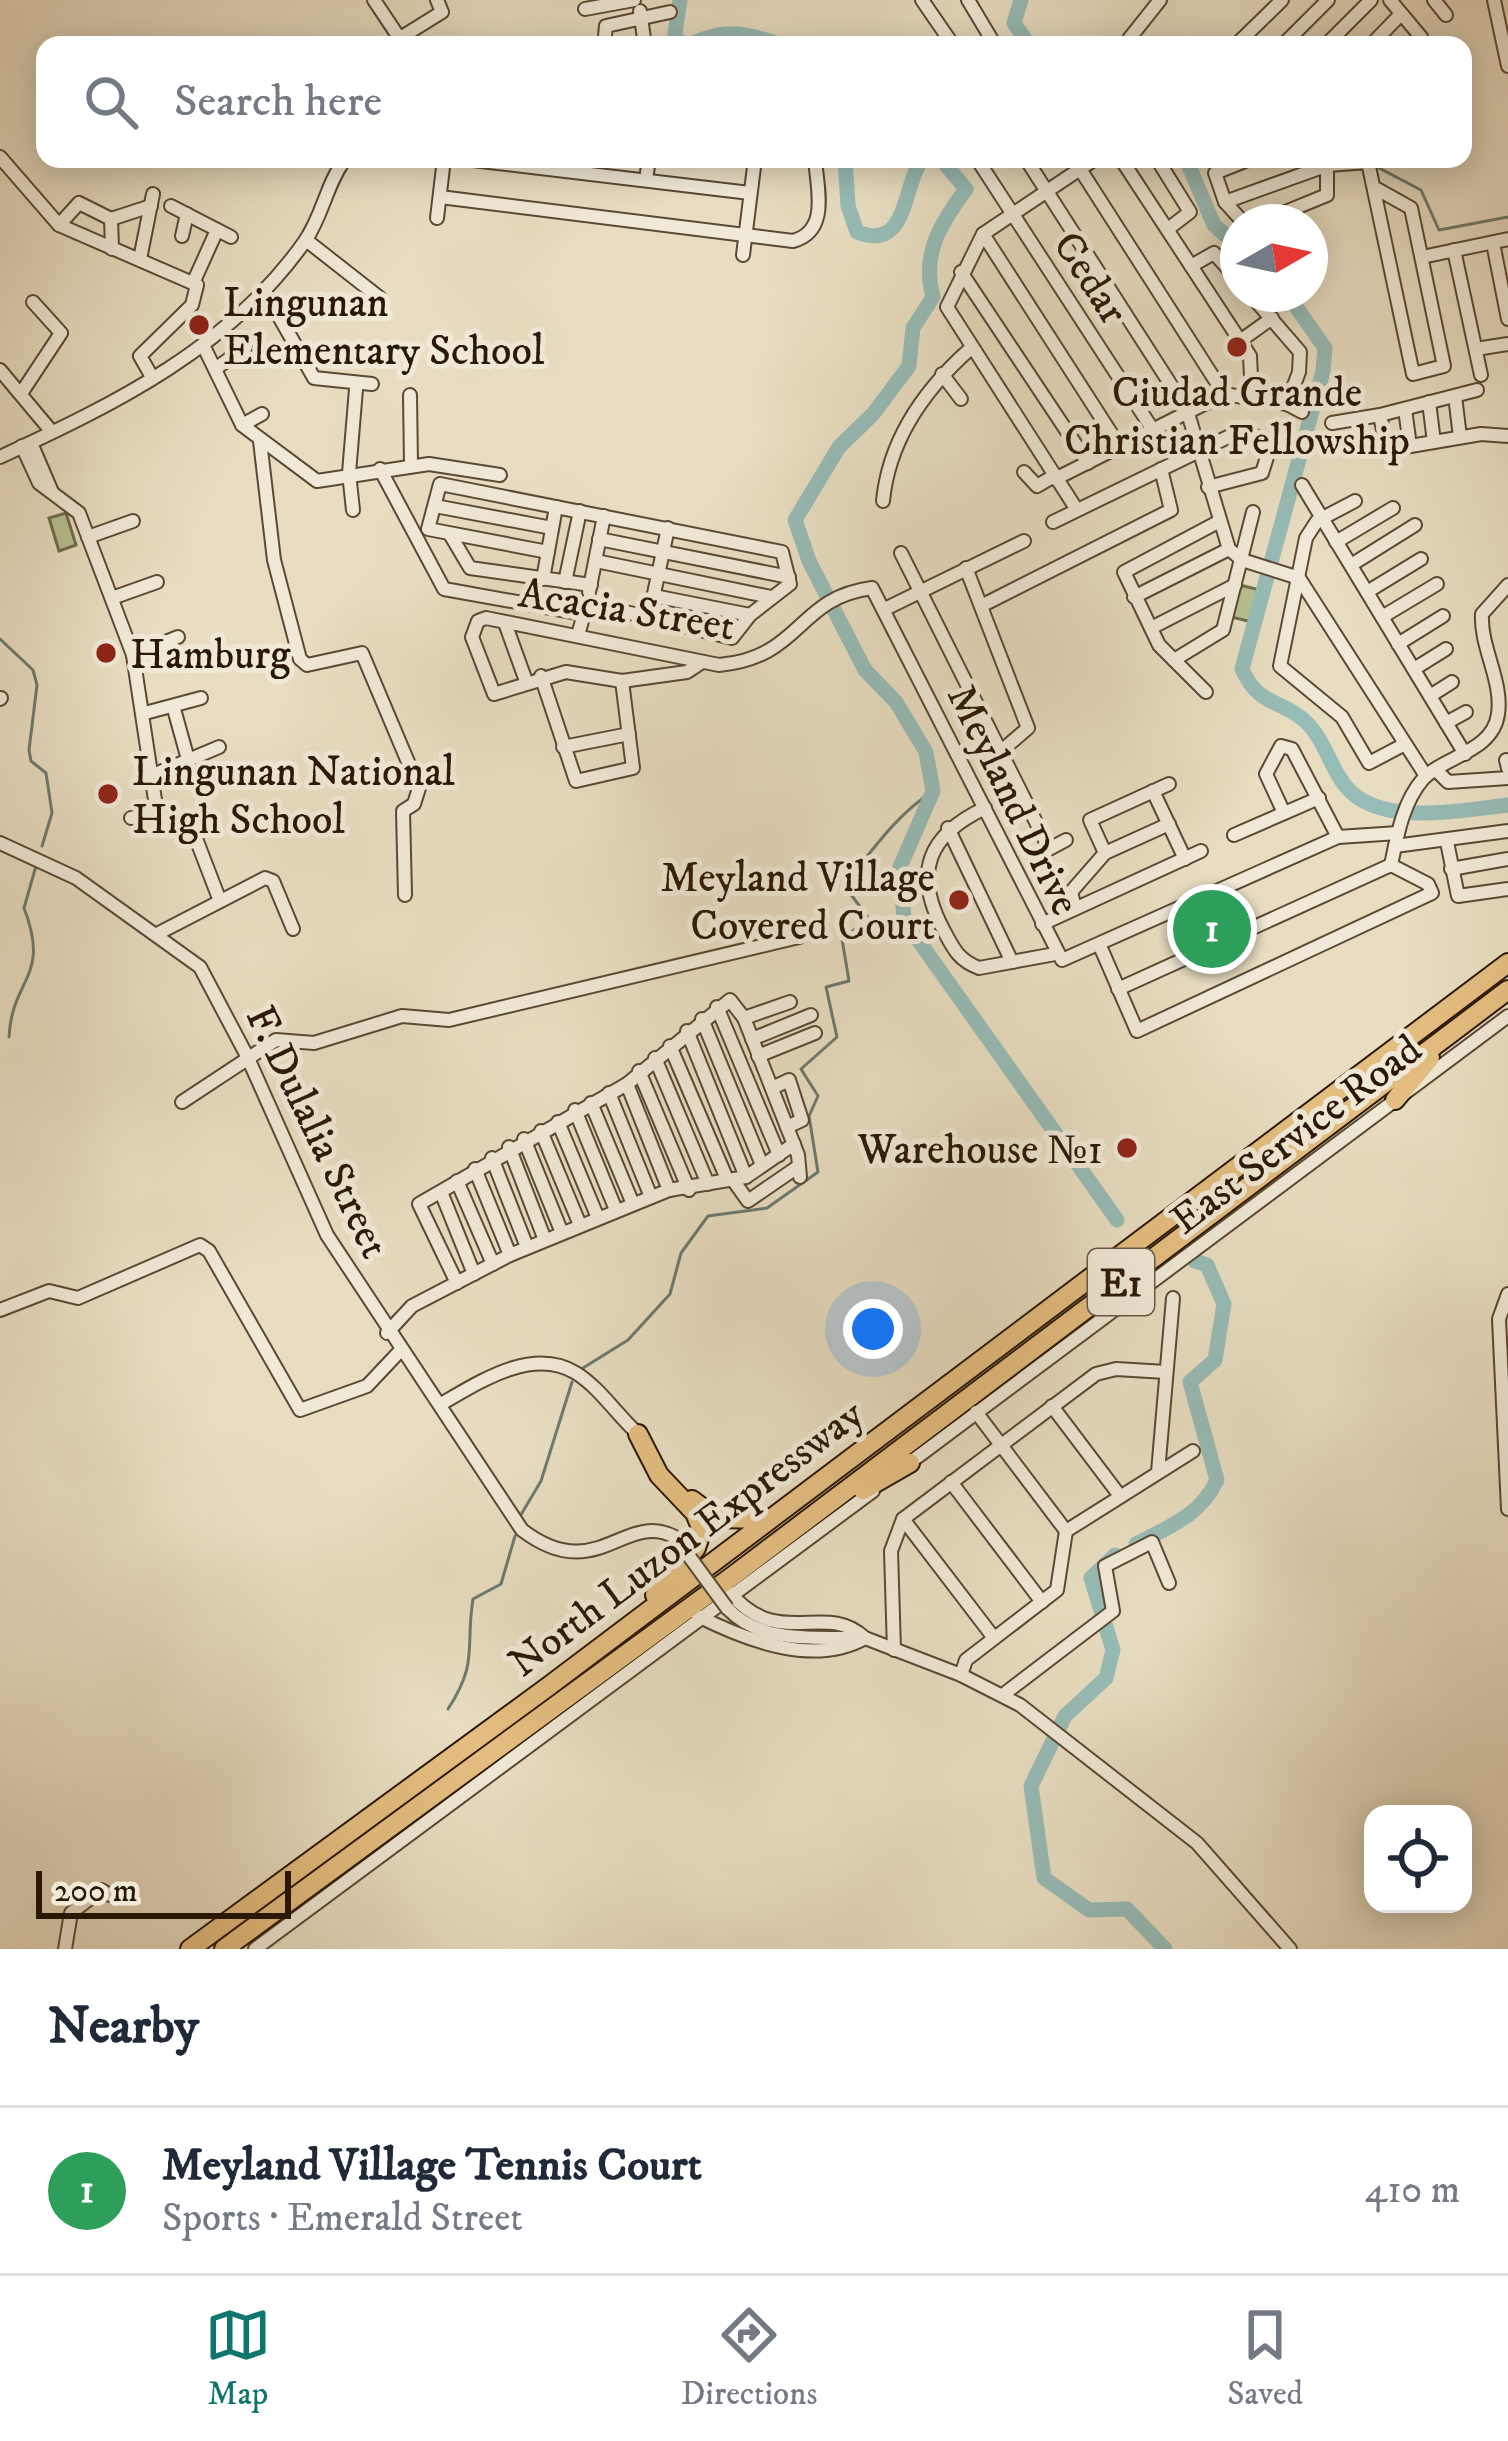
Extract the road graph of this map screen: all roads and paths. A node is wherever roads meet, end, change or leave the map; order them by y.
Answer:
1 (374, 0) edge
2 (437, 0) edge
3 (636, 0) edge
4 (922, 0) edge
5 (968, 0) edge
6 (1160, 0) edge
7 (1282, 0) edge
8 (1328, 0) edge
9 (1371, 0) edge
10 (1390, 0) edge
11 (1434, 0) edge
12 (1494, 0) edge
13 (585, 9) dead end
14 (670, 12) dead end
15 (1402, 14) junction
16 (1446, 15) dead end
17 (641, 17) junction
18 (392, 36) edge
19 (405, 36) edge
20 (604, 36) edge
21 (644, 36) edge
22 (944, 36) edge
23 (990, 36) edge
24 (1131, 36) edge
25 (1245, 36) edge
26 (1292, 36) edge
27 (1335, 36) edge
28 (1380, 36) edge
29 (1420, 36) edge
30 (1508, 66) edge
31 (0, 157) edge
32 (335, 168) edge
33 (442, 168) edge
34 (588, 168) edge
35 (648, 168) edge
36 (754, 168) edge
37 (815, 168) edge
38 (983, 168) edge
39 (1032, 168) edge
40 (1127, 168) edge
41 (1163, 168) edge
42 (1228, 168) edge
43 (1313, 168) edge
44 (1324, 168) edge
45 (1370, 168) edge
46 (1080, 169) joint
47 (646, 180) junction
48 (1377, 189) junction
49 (1047, 190) junction
50 (750, 194) junction
51 (440, 197) junction
52 (1225, 202) joint
53 (1305, 204) edge
54 (171, 206) dead end
55 (187, 214) junction
56 (1012, 215) junction
57 (437, 218) dead end
58 (111, 219) junction
59 (59, 225) junction
60 (1168, 229) junction
61 (217, 230) junction
62 (983, 234) junction
63 (746, 235) junction
64 (182, 236) dead end
65 (231, 237) dead end
66 (1508, 239) edge
67 (306, 240) junction
68 (1493, 243) junction
69 (112, 249) junction
70 (1454, 250) junction
71 (743, 255) dead end
72 (1422, 256) junction
73 (140, 259) junction
74 (1220, 260) edge
75 (1191, 266) junction
76 (961, 272) junction
77 (194, 281) junction
78 (264, 290) junction
79 (380, 298) dead end
80 (33, 302) dead end
81 (1266, 312) edge
82 (1272, 318) junction
83 (1508, 319) edge
84 (1240, 341) junction
85 (1508, 344) edge
86 (204, 347) junction
87 (246, 347) dead end
88 (970, 349) junction
89 (1476, 349) junction
90 (215, 369) junction
91 (942, 374) junction
92 (2, 375) edge
93 (1480, 375) dead end
94 (152, 377) junction
95 (372, 384) dead end
96 (356, 389) dead end
97 (1477, 390) dead end
98 (22, 392) junction
99 (1224, 394) junction
100 (410, 395) dead end
101 (1455, 396) junction
102 (1252, 397) junction
103 (961, 399) dead end
104 (1430, 402) junction
105 (1287, 404) junction
106 (1405, 409) junction
107 (1187, 410) junction
108 (1302, 412) dead end
109 (262, 414) dead end
110 (1380, 415) junction
111 (1331, 422) dead end
112 (242, 425) junction
113 (1153, 430) junction
114 (52, 432) junction
115 (1508, 436) edge
116 (1460, 437) junction
117 (260, 441) junction
118 (1272, 441) junction
119 (1434, 442) junction
120 (27, 444) junction
121 (1410, 446) junction
122 (1120, 447) junction
123 (1290, 447) dead end
124 (1198, 451) junction
125 (0, 457) edge
126 (1088, 463) junction
127 (411, 465) junction
128 (380, 469) junction
129 (1161, 469) junction
130 (1024, 472) dead end
131 (349, 473) junction
132 (500, 475) dead end
133 (1054, 477) junction
134 (1208, 487) junction
135 (1324, 489) dead end
136 (883, 501) dead end
137 (1354, 501) dead end
138 (435, 506) junction
139 (556, 507) junction
140 (1393, 508) dead end
141 (353, 510) dead end
142 (1077, 510) junction
143 (580, 511) junction
144 (1253, 512) dead end
145 (604, 516) junction
146 (1323, 519) junction
147 (133, 521) dead end
148 (1053, 522) dead end
149 (1218, 522) junction
150 (1415, 525) dead end
151 (421, 528) junction
152 (552, 528) junction
153 (668, 528) junction
154 (451, 536) junction
155 (88, 537) junction
156 (599, 539) junction
157 (1024, 541) dead end
158 (1336, 542) junction
159 (1229, 549) junction
160 (663, 551) junction
161 (548, 552) junction
162 (901, 553) dead end
163 (1421, 559) dead end
164 (1242, 560) junction
165 (596, 561) junction
166 (1351, 565) junction
167 (966, 568) junction
168 (658, 573) junction
169 (789, 577) junction
170 (1299, 578) junction
171 (543, 579) junction
172 (157, 582) dead end
173 (565, 582) junction
174 (1437, 584) dead end
175 (1235, 585) junction
176 (1508, 585) edge
177 (591, 586) junction
178 (922, 592) junction
179 (1366, 592) junction
180 (654, 596) junction
181 (1134, 597) junction
182 (112, 598) junction
183 (771, 598) junction
184 (983, 605) junction
185 (887, 608) junction
186 (585, 609) junction
187 (750, 615) junction
188 (1443, 616) dead end
189 (649, 617) junction
190 (1382, 617) junction
191 (505, 623) junction
192 (1151, 628) junction
193 (578, 634) junction
194 (178, 637) dead end
195 (1399, 644) junction
196 (1446, 649) dead end
197 (133, 655) junction
198 (1174, 660) junction
199 (702, 662) junction
200 (1414, 669) junction
201 (541, 676) junction
202 (526, 681) junction
203 (622, 681) junction
204 (1452, 682) dead end
205 (1206, 692) dead end
206 (1430, 697) junction
207 (201, 698) dead end
208 (1503, 700) edge
209 (174, 709) junction
210 (1466, 712) dead end
211 (146, 713) junction
212 (1446, 723) junction
213 (629, 734) junction
214 (1405, 744) junction
215 (563, 746) junction
216 (219, 748) dead end
217 (1000, 752) junction
218 (1465, 754) junction
219 (189, 763) junction
220 (1507, 769) edge
221 (1431, 773) junction
222 (153, 775) junction
223 (1169, 784) dead end
224 (1154, 791) junction
225 (1319, 798) junction
226 (985, 808) junction
227 (1284, 813) junction
228 (131, 818) dead end
229 (190, 824) dead end
230 (1169, 824) junction
231 (948, 828) junction
232 (1508, 830) edge
233 (1234, 835) dead end
234 (1338, 838) junction
235 (1066, 840) dead end
236 (1396, 840) junction
237 (1447, 842) junction
238 (0, 843) edge
239 (1048, 848) junction
240 (1201, 851) dead end
241 (1105, 853) junction
242 (1034, 857) dead end
243 (1185, 859) junction
244 (1508, 860) edge
245 (1391, 866) junction
246 (1451, 868) junction
247 (1508, 889) edge
248 (405, 895) dead end
249 (220, 901) junction
250 (1075, 908) junction
251 (1042, 924) junction
252 (293, 929) dead end
253 (157, 934) junction
254 (799, 937) dead end
255 (1100, 946) junction
256 (1055, 954) junction
257 (1012, 962) junction
258 (1508, 963) edge
259 (1118, 989) junction
260 (1508, 990) edge
261 (790, 1002) dead end
262 (717, 1006) junction
263 (811, 1015) dead end
264 (1508, 1016) edge
265 (743, 1018) junction
266 (702, 1019) junction
267 (687, 1031) junction
268 (815, 1033) dead end
269 (1451, 1033) junction
270 (752, 1039) junction
271 (670, 1046) junction
272 (247, 1056) junction
273 (656, 1058) junction
274 (761, 1063) junction
275 (639, 1071) junction
276 (746, 1078) junction
277 (626, 1084) junction
278 (728, 1085) junction
279 (772, 1088) junction
280 (609, 1093) junction
281 (711, 1093) junction
282 (1395, 1100) junction
283 (695, 1101) junction
284 (182, 1102) dead end
285 (591, 1103) junction
286 (575, 1110) junction
287 (558, 1122) junction
288 (787, 1127) junction
289 (541, 1131) junction
290 (524, 1139) junction
291 (794, 1144) junction
292 (509, 1148) junction
293 (779, 1155) junction
294 (492, 1158) junction
295 (763, 1165) junction
296 (475, 1169) junction
297 (735, 1178) junction
298 (457, 1181) junction
299 (708, 1184) junction
300 (669, 1190) junction
301 (689, 1190) junction
302 (441, 1192) junction
303 (651, 1197) junction
304 (633, 1204) junction
305 (616, 1210) junction
306 (598, 1218) junction
307 (580, 1226) junction
308 (562, 1233) junction
309 (545, 1240) junction
310 (527, 1247) junction
311 (510, 1255) junction
312 (494, 1264) junction
313 (474, 1274) junction
314 (457, 1283) junction
315 (1508, 1294) edge
316 (1173, 1298) dead end
317 (0, 1310) edge
318 (388, 1334) junction
319 (400, 1351) junction
320 (1166, 1372) junction
321 (441, 1404) junction
322 (1052, 1406) junction
323 (976, 1412) junction
324 (638, 1434) junction
325 (1001, 1445) junction
326 (1193, 1451) dead end
327 (910, 1463) joint
328 (1158, 1472) junction
329 (951, 1482) junction
330 (1120, 1496) junction
331 (1508, 1509) edge
332 (903, 1519) junction
333 (765, 1520) junction
334 (1066, 1531) junction
335 (1169, 1583) dead end
336 (732, 1584) junction
337 (1042, 1601) junction
338 (698, 1616) junction
339 (636, 1619) junction
340 (866, 1638) junction
341 (994, 1638) junction
342 (894, 1650) junction
343 (961, 1675) junction
344 (1004, 1694) junction
345 (110, 1895) dead end
346 (65, 1949) edge
347 (190, 1949) edge
348 (224, 1949) edge
349 (255, 1949) edge
350 (1291, 1949) edge

1 - 18 street
2 - 19 street
3 - 13 street
3 - 17 street
4 - 22 street
5 - 23 street
6 - 24 street
7 - 25 street
8 - 26 street
9 - 27 street
10 - 15 street
11 - 16 street
12 - 30 street
14 - 17 street
15 - 28 street
15 - 29 street
17 - 20 street
17 - 21 street
31 - 59 street
32 - 67 street
33 - 51 street
34 - 47 street
35 - 47 street
36 - 50 street
37 - 63 street
38 - 56 street, Cedar
39 - 49 street
40 - 60 street
41 - 60 street
42 - 52 street
43 - 52 street
44 - 53 street
45 - 48 street
46 - 49 street
46 - 99 street
47 - 50 street
48 - 72 street
48 - 72 street
49 - 56 street
49 - 107 street
50 - 63 street
51 - 57 street
51 - 63 street
54 - 55 street
55 - 61 street
55 - 64 street
56 - 62 street
56 - 113 street, Cedar
58 - 59 street
58 - 69 street
58 - 73 street
59 - 69 street
60 - 75 street
61 - 65 street
61 - 77 street
62 - 76 street
62 - 122 street
63 - 71 street
66 - 68 street
67 - 78 street
67 - 79 street
68 - 70 street
68 - 83 street
69 - 73 street
70 - 72 street
70 - 89 street
73 - 77 street
74 - 75 street
75 - 84 street
76 - 88 street
76 - 126 street
77 - 94 street
78 - 86 street
78 - 95 street
80 - 98 street
81 - 82 street
82 - 84 street
82 - 105 street
84 - 102 street
85 - 89 street
86 - 90 street
86 - 94 street
87 - 90 street
88 - 91 street
88 - 133 street
89 - 93 street
90 - 112 street
91 - 103 street
91 - 136 street
92 - 98 street
94 - 114 street
96 - 131 street
97 - 101 street
98 - 114 street
99 - 102 street
99 - 107 street
100 - 127 street
101 - 104 street
101 - 116 street
102 - 105 street
104 - 106 street
104 - 119 street
105 - 108 street
106 - 110 street
106 - 121 street
107 - 113 street
107 - 124 street
109 - 112 street
110 - 111 street
110 - 121 street
112 - 117 street
113 - 122 street
114 - 120 street
115 - 116 street
116 - 119 street
117 - 131 street
117 - 248 street
118 - 123 street
118 - 124 street
118 - 134 street
119 - 121 street
120 - 125 street
120 - 155 street
122 - 126 street
124 - 129 street
124 - 134 street
126 - 133 street
127 - 128 street
127 - 132 street
128 - 131 street
128 - 151 street
129 - 142 street
129 - 184 street
130 - 133 street
131 - 141 street
133 - 142 street
134 - 149 street
135 - 146 street
137 - 146 street
138 - 139 street
138 - 151 street
138 - 152 street
139 - 143 street
139 - 152 street
140 - 158 street
142 - 148 street
143 - 145 street
143 - 173 street
144 - 164 street
145 - 153 street
145 - 156 street
146 - 158 street
146 - 170 street
147 - 155 street
149 - 159 street
149 - 181 street
150 - 166 street
151 - 154 street
151 - 186 street
152 - 161 street
153 - 160 street
153 - 169 street
154 - 161 street
154 - 171 street
155 - 182 street
156 - 160 street
156 - 165 street
157 - 167 street
158 - 166 street
159 - 164 street
159 - 181 street
160 - 168 street
160 - 169 street
161 - 171 street
162 - 178 street
163 - 179 street
164 - 170 street
164 - 175 street
165 - 168 street
165 - 177 street
166 - 179 street
167 - 178 street
167 - 184 street
168 - 180 street
168 - 183 street
169 - 183 street
170 - 214 street
170 - 214 street
171 - 173 street
172 - 182 street
173 - 177 street
174 - 190 street
175 - 192 street
175 - 198 street
176 - 208 street
177 - 186 street
178 - 185 street
178 - 217 street
179 - 190 street
180 - 187 street
180 - 189 street
181 - 192 street
182 - 197 street
183 - 187 street
184 - 217 street
185 - 199 street, Acacia Street
185 - 226 street, Meyland Drive
186 - 189 street
186 - 193 street
187 - 189 street
188 - 195 street
190 - 195 street
191 - 193 street, Acacia Street
191 - 202 street
191 - 202 street, Acacia Street
192 - 198 street
193 - 199 street, Acacia Street
194 - 197 street
195 - 200 street
196 - 200 street
197 - 211 street
198 - 205 street
199 - 203 street
200 - 206 street
201 - 202 street
201 - 203 street
201 - 215 street
203 - 213 street
204 - 206 street
206 - 212 street
207 - 209 street
208 - 218 street
209 - 211 street
209 - 219 street
210 - 212 street
211 - 222 street
212 - 218 street
213 - 215 street
213 - 215 street
214 - 221 street
216 - 219 street
217 - 239 street
218 - 221 street
219 - 222 street
220 - 221 street
221 - 236 street
222 - 228 street
223 - 224 street
224 - 230 street
224 - 241 street
225 - 227 street
225 - 227 street
225 - 234 street
226 - 231 street
226 - 251 street, Meyland Drive
227 - 233 street
229 - 249 street
230 - 241 street
230 - 243 street
231 - 257 street
231 - 257 street
232 - 237 street, Meyland Drive
234 - 236 street, Meyland Drive
234 - 255 street, Meyland Drive
235 - 239 street
236 - 237 street, Meyland Drive
236 - 245 street
237 - 246 street
238 - 253 street, F. Dulalia Street
239 - 242 street
240 - 243 street
241 - 250 street
243 - 250 street
244 - 246 street
245 - 259 street
245 - 259 street
246 - 247 street
249 - 252 street
249 - 253 street
250 - 251 street
251 - 256 street, Meyland Drive
253 - 272 street, F. Dulalia Street
254 - 272 street
255 - 256 street, Meyland Drive
255 - 259 street
256 - 257 street
258 - 333 highway, North Luzon Expressway / E1
260 - 269 highway, North Luzon Expressway / E1
261 - 265 street
262 - 265 street
262 - 266 street
262 - 276 street
263 - 270 street
264 - 282 street, East Service Road
265 - 270 street
266 - 267 street
266 - 278 street
267 - 271 street
267 - 281 street
268 - 274 street
269 - 282 highway
269 - 336 highway, North Luzon Expressway / E1
270 - 274 street
271 - 273 street
271 - 283 street
272 - 284 street
272 - 318 street, F. Dulalia Street
273 - 275 street
273 - 299 street
274 - 276 street
274 - 279 street
275 - 277 street
275 - 301 street
276 - 278 street
276 - 293 street
277 - 280 street
277 - 300 street
278 - 281 street
278 - 295 street
279 - 288 street
279 - 288 street
280 - 285 street
280 - 303 street
281 - 283 street
281 - 297 street
282 - 323 street, East Service Road
283 - 297 street
285 - 286 street
285 - 304 street
286 - 287 street
286 - 305 street
287 - 289 street
287 - 306 street
288 - 291 street
289 - 290 street
289 - 307 street
290 - 292 street
290 - 308 street
291 - 293 street
291 - 297 street
292 - 294 street
292 - 309 street
293 - 295 street
294 - 296 street
294 - 310 street
295 - 297 street
296 - 298 street
296 - 311 street
297 - 299 street
298 - 302 street
298 - 312 street
299 - 301 street
300 - 301 street
300 - 303 street
302 - 313 street
302 - 314 street
303 - 304 street
304 - 305 street
305 - 306 street
306 - 307 street
307 - 308 street
308 - 309 street
309 - 310 street
310 - 311 street
311 - 312 street
312 - 313 street
313 - 314 street
314 - 318 street
315 - 331 street
316 - 320 street
317 - 319 street
318 - 319 street, F. Dulalia Street
319 - 321 street, F. Dulalia Street
320 - 322 street
320 - 328 street
321 - 324 street
321 - 340 street, F. Dulalia Street, bridge
322 - 325 street
322 - 330 street
323 - 325 street
323 - 327 street, East Service Road
324 - 333 highway
324 - 339 highway
325 - 329 street
325 - 334 street
326 - 328 street
327 - 336 highway
328 - 330 street
329 - 332 street
329 - 337 street
330 - 334 street
332 - 341 street
332 - 342 street
333 - 339 highway, North Luzon Expressway / E1
334 - 337 street
335 - 344 street
336 - 338 street
336 - 340 street
336 - 348 highway, North Luzon Expressway / E1
337 - 341 street
338 - 340 street
338 - 349 street
339 - 347 highway, North Luzon Expressway / E1
340 - 342 street
341 - 343 street
342 - 343 street
343 - 344 street
344 - 350 street
345 - 346 street

